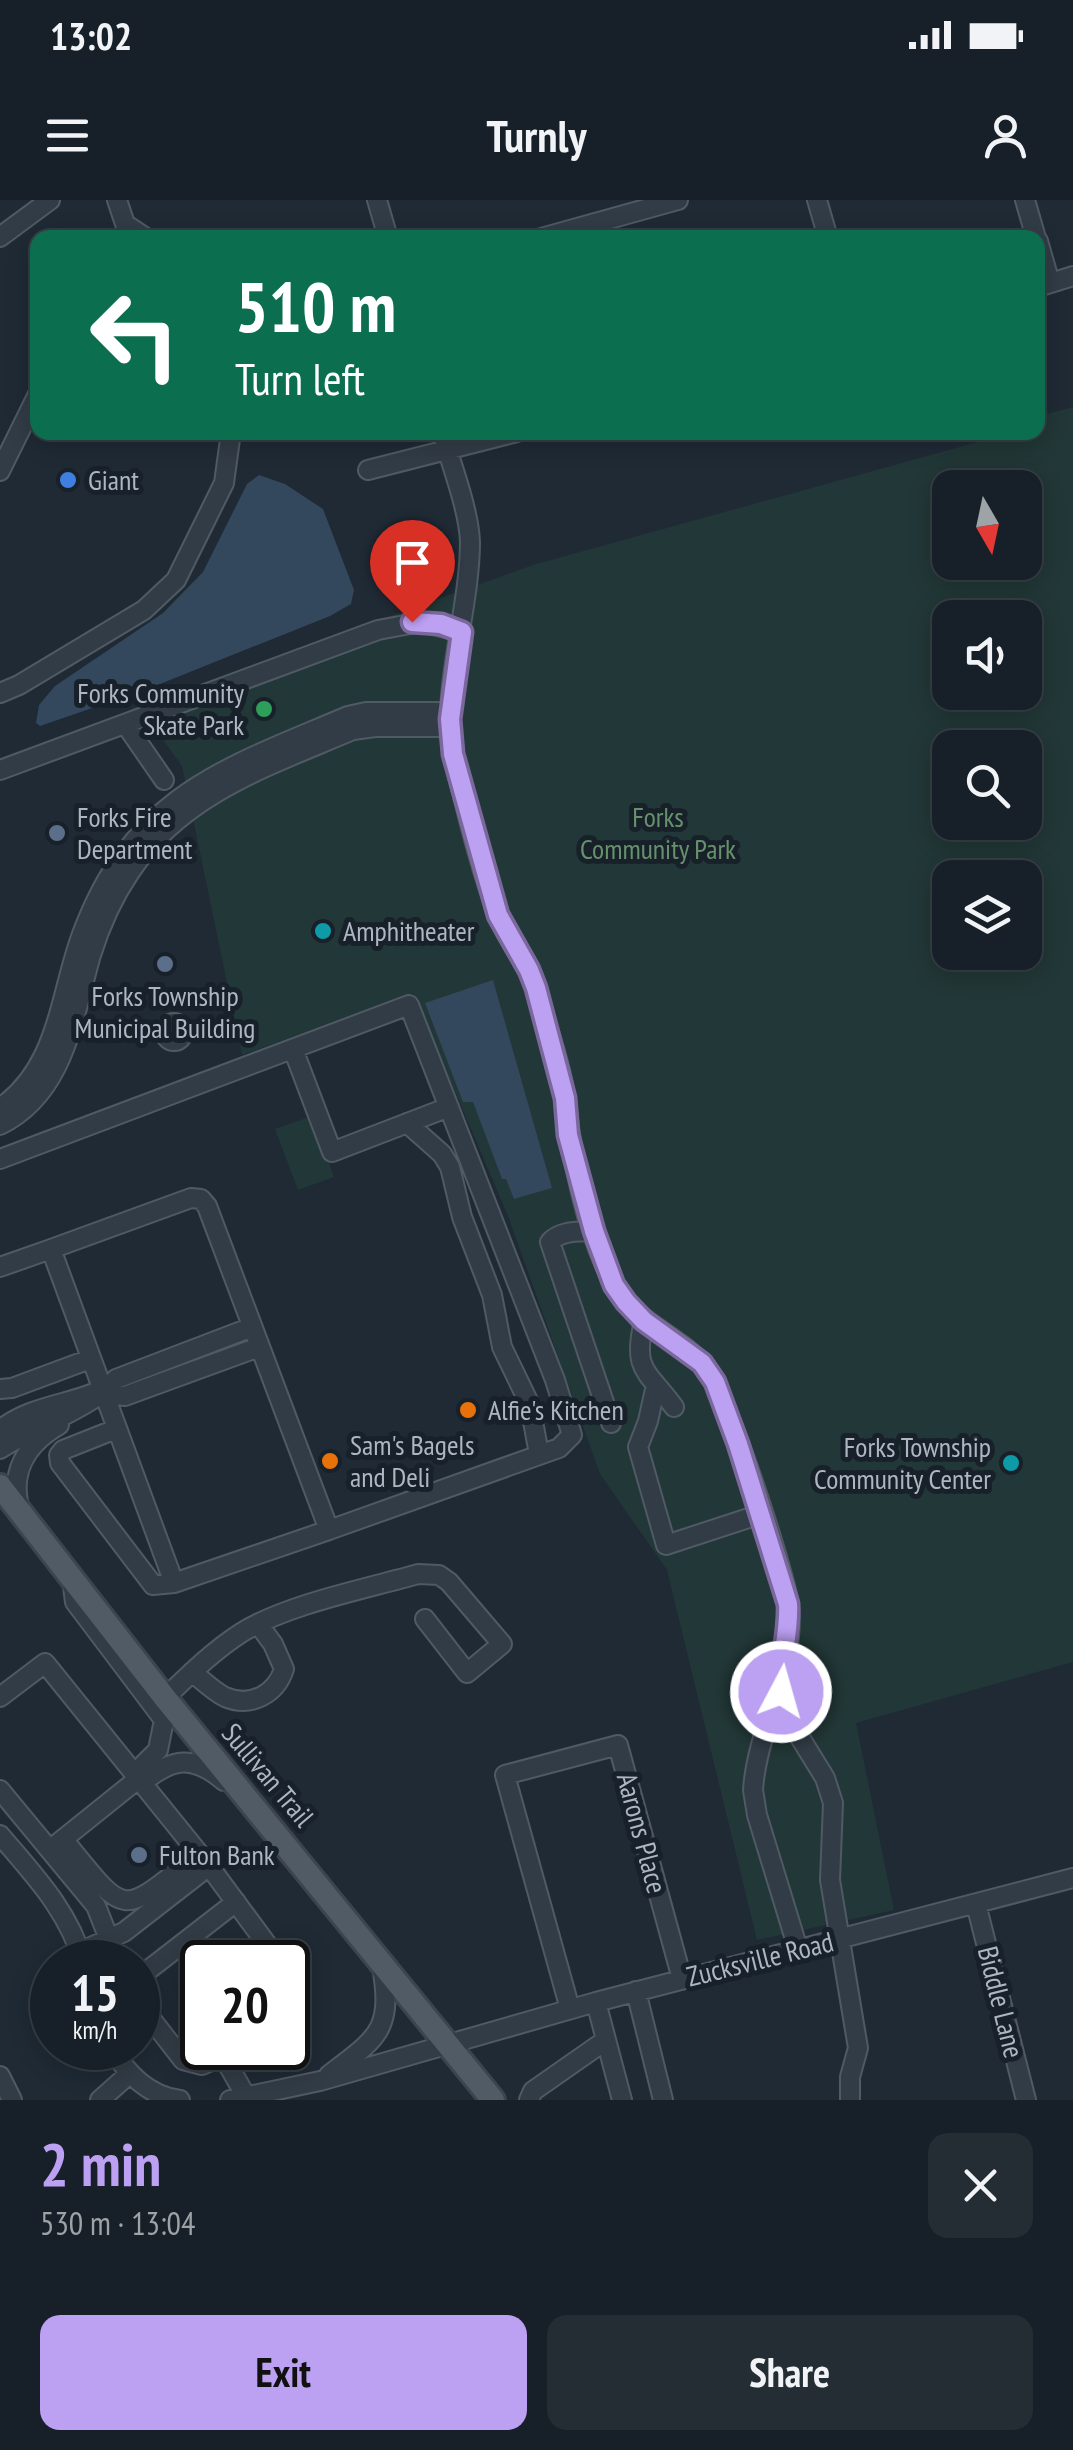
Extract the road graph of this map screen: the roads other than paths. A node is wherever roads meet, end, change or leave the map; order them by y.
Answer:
1 (50, 200) edge
2 (117, 200) edge
3 (378, 200) edge
4 (678, 200) edge
5 (817, 200) edge
6 (1025, 200) edge
7 (122, 230) edge
8 (386, 230) edge
9 (570, 230) edge
10 (826, 230) edge
11 (1034, 230) edge
12 (0, 237) edge
13 (1073, 276) edge
14 (1045, 285) edge
15 (30, 410) edge
16 (230, 440) edge
17 (445, 442) edge
18 (368, 470) dead end
19 (0, 471) edge
20 (462, 632) junction
21 (0, 693) edge
22 (450, 719) junction
23 (126, 725) junction
24 (0, 770) edge
25 (164, 780) dead end
26 (59, 1043) junction
27 (293, 1049) junction
28 (449, 1107) junction
29 (0, 1108) edge
30 (407, 1124) junction
31 (0, 1125) edge
32 (460, 1136) junction
33 (433, 1146) junction
34 (0, 1159) edge
35 (594, 1231) junction
36 (51, 1249) junction
37 (0, 1267) edge
38 (524, 1300) junction
39 (496, 1311) junction
40 (644, 1321) junction
41 (252, 1327) junction
42 (259, 1347) junction
43 (90, 1359) junction
44 (656, 1385) junction
45 (0, 1389) edge
46 (102, 1393) junction
47 (674, 1408) dead end
48 (0, 1410) edge
49 (611, 1423) dead end
50 (116, 1429) junction
51 (0, 1430) edge
52 (0, 1449) edge
53 (539, 1454) junction
54 (0, 1486) edge
55 (20, 1510) junction
56 (761, 1514) junction
57 (329, 1530) junction
58 (72, 1578) junction
59 (174, 1583) junction
60 (425, 1619) dead end
61 (259, 1625) junction
62 (192, 1672) junction
63 (780, 1675) junction
64 (0, 1696) edge
65 (164, 1698) junction
66 (138, 1778) junction
67 (0, 1790) edge
68 (253, 1804) junction
69 (0, 1835) edge
70 (57, 1845) junction
71 (204, 1860) junction
72 (1073, 1878) edge
73 (233, 1898) junction
74 (976, 1904) junction
75 (839, 1938) junction
76 (75, 1940) edge
77 (108, 1940) edge
78 (111, 1940) edge
79 (264, 1940) edge
80 (160, 1949) edge
81 (798, 1949) junction
82 (160, 1959) edge
83 (381, 1960) junction
84 (682, 1979) junction
85 (636, 1991) junction
86 (596, 2002) junction
87 (570, 2009) junction
88 (160, 2031) edge
89 (606, 2040) junction
90 (448, 2044) junction
91 (180, 2057) edge
92 (125, 2070) edge
93 (234, 2070) edge
94 (128, 2074) junction
95 (0, 2076) edge
96 (320, 2081) junction
97 (242, 2099) edge
98 (12, 2100) edge
99 (100, 2100) edge
100 (180, 2100) edge
101 (493, 2100) edge
102 (529, 2100) edge
103 (622, 2100) edge
104 (663, 2100) edge
105 (850, 2100) edge
106 (1026, 2100) edge

1 - 12 street
2 - 7 street
3 - 8 street
4 - 9 street
5 - 10 street
6 - 11 street
13 - 14 street
15 - 19 street
16 - 21 street
17 - 18 street
17 - 20 street
20 - 22 street
20 - 23 street
22 - 26 street
22 - 35 street
23 - 24 street
23 - 25 street
26 - 29 street
26 - 31 street
27 - 28 street
27 - 30 street
27 - 34 street
28 - 30 street
28 - 32 street
30 - 33 street
32 - 33 street
32 - 38 street
33 - 39 street
35 - 40 street
35 - 49 street
36 - 37 street
36 - 41 street
36 - 43 street
38 - 39 street
38 - 53 street
39 - 53 street
40 - 44 street
40 - 56 street
41 - 42 street
41 - 46 street
42 - 46 street
42 - 57 street
43 - 45 street
43 - 46 street
44 - 47 street
44 - 56 street
46 - 48 street
46 - 50 street
46 - 51 street
46 - 52 street
46 - 55 street
50 - 59 street
50 - 59 street
53 - 57 street
54 - 55 main road, Sullivan Trail
55 - 58 main road, Sullivan Trail
56 - 63 street
57 - 59 street
58 - 65 main road, Sullivan Trail
58 - 66 street
60 - 61 street
61 - 62 street
61 - 62 street
62 - 65 street
63 - 75 street
63 - 81 street
64 - 66 street
65 - 68 main road, Sullivan Trail
66 - 68 street
66 - 70 street
66 - 71 street
67 - 70 street
68 - 83 main road, Sullivan Trail
69 - 76 street
70 - 71 street
70 - 77 street
71 - 73 street
71 - 78 street
72 - 74 street, Zucksville Road
73 - 79 street
73 - 80 street
73 - 82 street
74 - 75 street, Zucksville Road
74 - 106 street, Biddle Lane
75 - 81 street, Zucksville Road
75 - 105 street
81 - 84 street, Zucksville Road
83 - 90 main road, Sullivan Trail
83 - 96 street
84 - 85 street, Zucksville Road
84 - 87 street, Aarons Place
85 - 86 street, Zucksville Road
85 - 104 street
86 - 87 street, Zucksville Road
86 - 89 street
87 - 90 street, Zucksville Road
88 - 91 street
89 - 102 street
89 - 103 street
90 - 96 street, Zucksville Road
90 - 101 main road, Sullivan Trail
92 - 94 street
93 - 97 street
94 - 99 street
94 - 100 street
95 - 98 street
96 - 97 street, Zucksville Road

